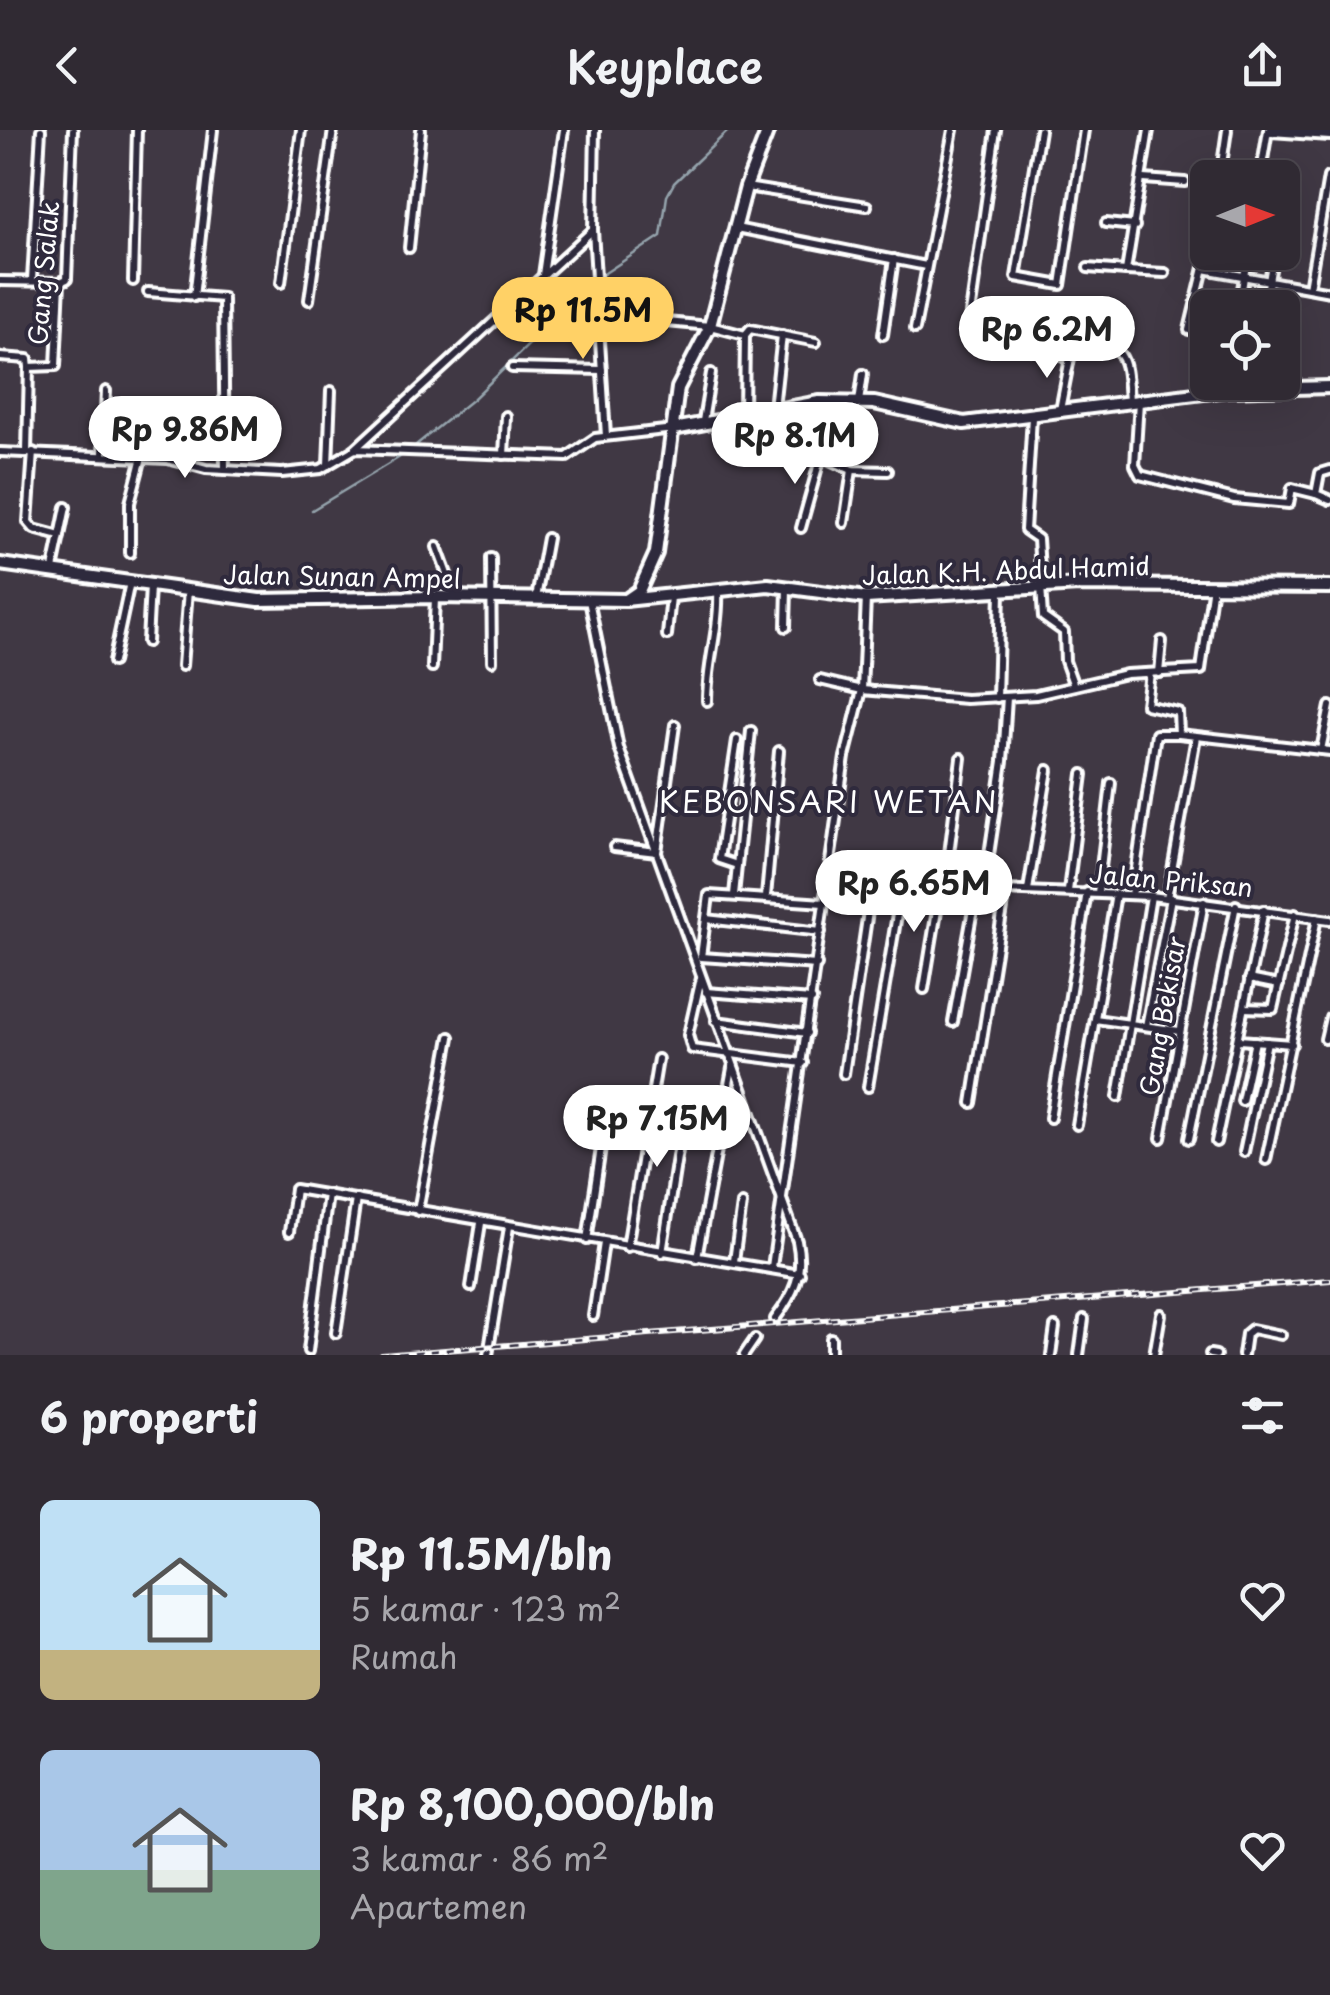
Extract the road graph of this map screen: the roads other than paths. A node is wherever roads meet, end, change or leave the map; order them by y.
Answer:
1 (41, 130) edge
2 (73, 130) edge
3 (137, 130) edge
4 (214, 130) edge
5 (301, 130) edge
6 (333, 130) edge
7 (421, 130) edge
8 (564, 130) edge
9 (595, 130) edge
10 (953, 130) edge
11 (996, 130) edge
12 (1040, 130) edge
13 (1084, 130) edge
14 (1149, 130) edge
15 (1227, 130) edge
16 (1270, 130) edge
17 (766, 132) edge
18 (1330, 134) edge
19 (1223, 160) edge
20 (1264, 160) edge
21 (1328, 177) dead end
22 (1144, 180) junction
23 (1185, 182) dead end
24 (746, 187) junction
25 (867, 206) dead end
26 (1106, 223) dead end
27 (1135, 226) junction
28 (736, 228) junction
29 (593, 230) junction
30 (409, 248) dead end
31 (894, 259) junction
32 (926, 266) junction
33 (1088, 268) dead end
34 (1204, 270) edge
35 (1209, 270) edge
36 (1244, 270) edge
37 (1271, 270) edge
38 (1126, 271) junction
39 (1165, 273) dead end
40 (543, 275) junction
41 (1243, 277) junction
42 (32, 280) junction
43 (1269, 280) junction
44 (0, 281) edge
45 (133, 281) dead end
46 (60, 282) junction
47 (281, 282) dead end
48 (647, 288) dead end
49 (1309, 288) junction
50 (1241, 290) edge
51 (1267, 290) edge
52 (148, 292) dead end
53 (1330, 292) edge
54 (194, 296) junction
55 (310, 300) dead end
56 (600, 316) junction
57 (642, 320) junction
58 (710, 326) junction
59 (915, 329) dead end
60 (1189, 330) dead end
61 (782, 335) junction
62 (883, 335) dead end
63 (745, 336) junction
64 (816, 342) dead end
65 (0, 358) edge
66 (1070, 358) junction
67 (28, 367) junction
68 (512, 368) dead end
69 (602, 370) junction
70 (711, 373) dead end
71 (863, 374) dead end
72 (1330, 387) edge
73 (106, 391) dead end
74 (332, 391) dead end
75 (1134, 400) junction
76 (834, 401) junction
77 (860, 402) junction
78 (774, 408) junction
79 (1060, 410) junction
80 (747, 412) junction
81 (506, 416) dead end
82 (1032, 416) junction
83 (703, 421) junction
84 (674, 429) junction
85 (606, 436) junction
86 (355, 449) junction
87 (760, 450) dead end
88 (0, 452) edge
89 (30, 452) junction
90 (103, 454) junction
91 (504, 455) junction
92 (820, 456) junction
93 (142, 457) junction
94 (328, 465) junction
95 (225, 470) junction
96 (852, 470) junction
97 (1330, 470) edge
98 (888, 472) dead end
99 (1316, 494) junction
100 (1330, 500) edge
101 (66, 507) dead end
102 (844, 523) dead end
103 (801, 528) dead end
104 (546, 538) dead end
105 (437, 547) dead end
106 (57, 553) junction
107 (130, 553) dead end
108 (490, 558) dead end
109 (0, 564) edge
110 (130, 582) junction
111 (645, 582) junction
112 (1212, 585) junction
113 (150, 586) junction
114 (787, 586) junction
115 (1330, 587) edge
116 (1042, 588) junction
117 (188, 590) junction
118 (718, 590) junction
119 (1000, 592) junction
120 (435, 596) junction
121 (456, 597) junction
122 (670, 597) junction
123 (491, 598) junction
124 (655, 598) junction
125 (866, 598) junction
126 (536, 599) junction
127 (589, 600) junction
128 (625, 600) junction
129 (786, 628) dead end
130 (667, 635) dead end
131 (1162, 641) dead end
132 (147, 642) dead end
133 (492, 661) dead end
134 (113, 662) dead end
135 (182, 666) dead end
136 (432, 667) dead end
137 (1154, 673) junction
138 (820, 680) dead end
139 (1074, 686) junction
140 (862, 690) junction
141 (996, 698) junction
142 (1007, 698) junction
143 (708, 700) dead end
144 (1330, 706) edge
145 (674, 726) dead end
146 (751, 731) dead end
147 (1179, 734) junction
148 (1196, 736) junction
149 (737, 740) dead end
150 (1320, 750) junction
151 (779, 751) dead end
152 (1330, 751) edge
153 (961, 758) dead end
154 (1048, 770) dead end
155 (1083, 774) dead end
156 (1112, 783) dead end
157 (614, 848) dead end
158 (657, 852) junction
159 (737, 865) junction
160 (827, 883) junction
161 (872, 884) junction
162 (902, 884) junction
163 (943, 886) junction
164 (980, 887) junction
165 (1006, 889) junction
166 (1028, 890) junction
167 (1068, 891) junction
168 (1087, 892) junction
169 (1098, 893) junction
170 (1116, 894) junction
171 (734, 895) junction
172 (1132, 895) junction
173 (1152, 896) junction
174 (766, 897) junction
175 (1169, 898) junction
176 (1204, 902) junction
177 (824, 903) junction
178 (1236, 904) junction
179 (1264, 910) junction
180 (1295, 914) junction
181 (1317, 918) junction
182 (706, 919) junction
183 (1330, 920) edge
184 (822, 932) junction
185 (698, 957) junction
186 (817, 965) junction
187 (701, 977) junction
188 (1250, 980) junction
189 (1279, 985) junction
190 (924, 989) dead end
191 (706, 992) junction
192 (812, 1000) junction
193 (1244, 1008) junction
194 (1330, 1018) edge
195 (1095, 1019) junction
196 (716, 1021) junction
197 (952, 1022) dead end
198 (1132, 1026) junction
199 (1146, 1026) junction
200 (1179, 1031) junction
201 (807, 1033) junction
202 (450, 1037) dead end
203 (1325, 1039) dead end
204 (1238, 1040) junction
205 (1255, 1042) junction
206 (1268, 1042) junction
207 (1292, 1044) junction
208 (727, 1054) junction
209 (658, 1059) dead end
210 (803, 1063) junction
211 (733, 1067) junction
212 (1232, 1068) junction
213 (1248, 1070) junction
214 (844, 1074) dead end
215 (868, 1087) dead end
216 (688, 1093) dead end
217 (1118, 1097) dead end
218 (1242, 1102) dead end
219 (972, 1104) dead end
220 (606, 1110) dead end
221 (1050, 1118) dead end
222 (1078, 1125) dead end
223 (1161, 1138) dead end
224 (1189, 1139) dead end
225 (1216, 1142) dead end
226 (1244, 1152) dead end
227 (1266, 1160) dead end
228 (328, 1194) junction
229 (356, 1199) junction
230 (742, 1204) dead end
231 (783, 1206) junction
232 (418, 1211) junction
233 (481, 1222) junction
234 (509, 1227) junction
235 (289, 1232) dead end
236 (586, 1240) junction
237 (604, 1243) junction
238 (628, 1248) junction
239 (662, 1253) junction
240 (697, 1258) junction
241 (734, 1261) junction
242 (772, 1267) junction
243 (800, 1274) junction
244 (471, 1288) dead end
245 (1160, 1314) dead end
246 (593, 1316) dead end
247 (775, 1319) dead end
248 (1084, 1319) dead end
249 (1055, 1327) dead end
250 (336, 1333) dead end
251 (1281, 1334) dead end
252 (831, 1338) dead end
253 (754, 1339) dead end
254 (308, 1351) dead end
255 (488, 1355) edge
256 (744, 1355) edge
257 (831, 1355) edge
258 (1051, 1355) edge
259 (1079, 1355) edge
260 (1154, 1355) edge
261 (1243, 1355) edge

1 - 42 street
2 - 46 street, Gang Salak
3 - 45 street
4 - 54 street
5 - 47 street
6 - 55 street
7 - 30 street
8 - 40 street
9 - 29 street
10 - 32 street
11 - 66 street
12 - 13 street
14 - 22 street
15 - 19 street
16 - 18 street
16 - 20 street
17 - 24 street
21 - 49 street
22 - 23 street
22 - 27 street
24 - 25 street
24 - 28 street
26 - 27 street
27 - 38 street
28 - 31 street
28 - 58 street
29 - 40 street
29 - 56 street
31 - 32 street
31 - 62 street
32 - 59 street
33 - 38 street
34 - 60 street
35 - 41 street
36 - 41 street
37 - 43 street
38 - 39 street
40 - 86 street
41 - 43 street
41 - 50 street
42 - 44 street
42 - 46 street
43 - 49 street
43 - 51 street
46 - 67 street, Gang Salak
48 - 57 street
49 - 53 street
52 - 54 street
54 - 95 street
56 - 57 street
56 - 69 street
57 - 58 street
58 - 63 street
58 - 84 street
61 - 63 street
61 - 64 street
61 - 78 street
63 - 80 street
65 - 67 street
66 - 75 street
66 - 79 street
67 - 89 street, Gang Salak
68 - 69 street
69 - 85 street
70 - 83 street
71 - 77 street
72 - 75 street
73 - 90 street
74 - 94 street
75 - 79 street
75 - 99 street
76 - 77 street
76 - 78 street
76 - 92 street
77 - 82 street
78 - 80 street
79 - 82 street
80 - 83 street
80 - 87 street
81 - 91 street
82 - 116 street
83 - 84 street
84 - 85 street
84 - 111 street
85 - 91 street
86 - 91 street
86 - 94 street
88 - 89 street
89 - 90 street
89 - 106 street, Gang Salak
90 - 93 street
92 - 96 street
92 - 103 street
93 - 95 street
93 - 107 street
94 - 95 street
96 - 98 street
96 - 102 street
97 - 99 street
99 - 100 street
101 - 106 street
104 - 126 street
105 - 121 street
106 - 109 street, Jalan Sunan Ampel
106 - 110 street, Jalan Sunan Ampel
108 - 123 street
110 - 113 street, Jalan Sunan Ampel
110 - 134 street
111 - 124 street
111 - 128 street
112 - 115 street, Jalan K.H. Abdul Hamid
112 - 116 street, Jalan K.H. Abdul Hamid
112 - 137 street
113 - 117 street, Jalan Sunan Ampel
113 - 132 street
114 - 118 street, Jalan K.H. Abdul Hamid
114 - 125 street, Jalan K.H. Abdul Hamid
114 - 129 street
116 - 119 street, Jalan K.H. Abdul Hamid
116 - 139 street
117 - 120 street, Jalan Sunan Ampel
117 - 135 street
118 - 122 street, Jalan K.H. Abdul Hamid
118 - 143 street
119 - 125 street, Jalan K.H. Abdul Hamid
119 - 141 street
120 - 121 street, Jalan Sunan Ampel
120 - 136 street
121 - 123 street, Jalan Sunan Ampel
122 - 124 street, Jalan K.H. Abdul Hamid
122 - 130 street
123 - 126 street, Jalan Sunan Ampel
123 - 133 street
124 - 128 street, Jalan K.H. Abdul Hamid
125 - 140 street
126 - 127 street, Jalan Sunan Ampel
127 - 128 street, Jalan Sunan Ampel
127 - 158 street
131 - 137 street
137 - 139 street
137 - 147 street
138 - 140 street
139 - 142 street
140 - 141 street
140 - 160 street
141 - 142 street
142 - 164 street
144 - 150 street
145 - 158 street
146 - 159 street
147 - 148 street
147 - 172 street
148 - 150 street
148 - 175 street
149 - 159 street
150 - 152 street
151 - 174 street
153 - 163 street
154 - 166 street
155 - 167 street
156 - 169 street
157 - 158 street
158 - 185 street
159 - 171 street
160 - 161 street, Jalan Priksan
160 - 177 street
161 - 162 street, Jalan Priksan
161 - 214 street
162 - 163 street, Jalan Priksan
162 - 215 street
163 - 164 street, Jalan Priksan
163 - 190 street
164 - 165 street, Jalan Priksan
164 - 197 street
165 - 166 street, Jalan Priksan
165 - 219 street
166 - 167 street, Jalan Priksan
167 - 168 street, Jalan Priksan
168 - 169 street, Jalan Priksan
168 - 221 street
169 - 170 street, Jalan Priksan
170 - 172 street, Jalan Priksan
170 - 195 street
171 - 174 street
171 - 182 street
172 - 173 street, Jalan Priksan
173 - 175 street, Jalan Priksan
173 - 198 street
174 - 177 street
175 - 176 street, Jalan Priksan
175 - 199 street
176 - 178 street, Jalan Priksan
176 - 200 street, Gang Bekisar
177 - 184 street
178 - 179 street, Jalan Priksan
178 - 224 street
179 - 180 street, Jalan Priksan
179 - 188 street
180 - 181 street, Jalan Priksan
180 - 189 street
181 - 183 street, Jalan Priksan
181 - 207 street
182 - 184 street
182 - 185 street
184 - 186 street
185 - 186 street
185 - 187 street
186 - 192 street
187 - 191 street
187 - 208 street
188 - 189 street
188 - 193 street
189 - 193 street
191 - 192 street
191 - 196 street
192 - 201 street
193 - 204 street
194 - 203 street
195 - 198 street
195 - 222 street
196 - 201 street
196 - 208 street
198 - 199 street
198 - 217 street
199 - 200 street
200 - 223 street, Gang Bekisar
201 - 210 street
202 - 232 street
204 - 205 street
204 - 212 street
205 - 206 street
205 - 213 street
206 - 207 street
206 - 226 street
207 - 227 street
208 - 210 street
208 - 211 street
209 - 238 street
210 - 231 street
211 - 231 street
211 - 240 street
212 - 213 street
212 - 225 street
213 - 218 street
216 - 239 street
220 - 236 street
228 - 229 street
228 - 235 street
228 - 254 street
229 - 232 street
229 - 250 street
230 - 241 street
231 - 242 street
231 - 243 street
232 - 233 street
233 - 234 street
233 - 244 street
234 - 236 street
234 - 255 street
236 - 237 street
237 - 238 street
237 - 246 street
238 - 239 street
239 - 240 street
240 - 241 street
241 - 242 street
242 - 243 street
243 - 247 street
245 - 260 street
248 - 259 street
249 - 258 street
251 - 261 street
252 - 257 street
253 - 256 street

